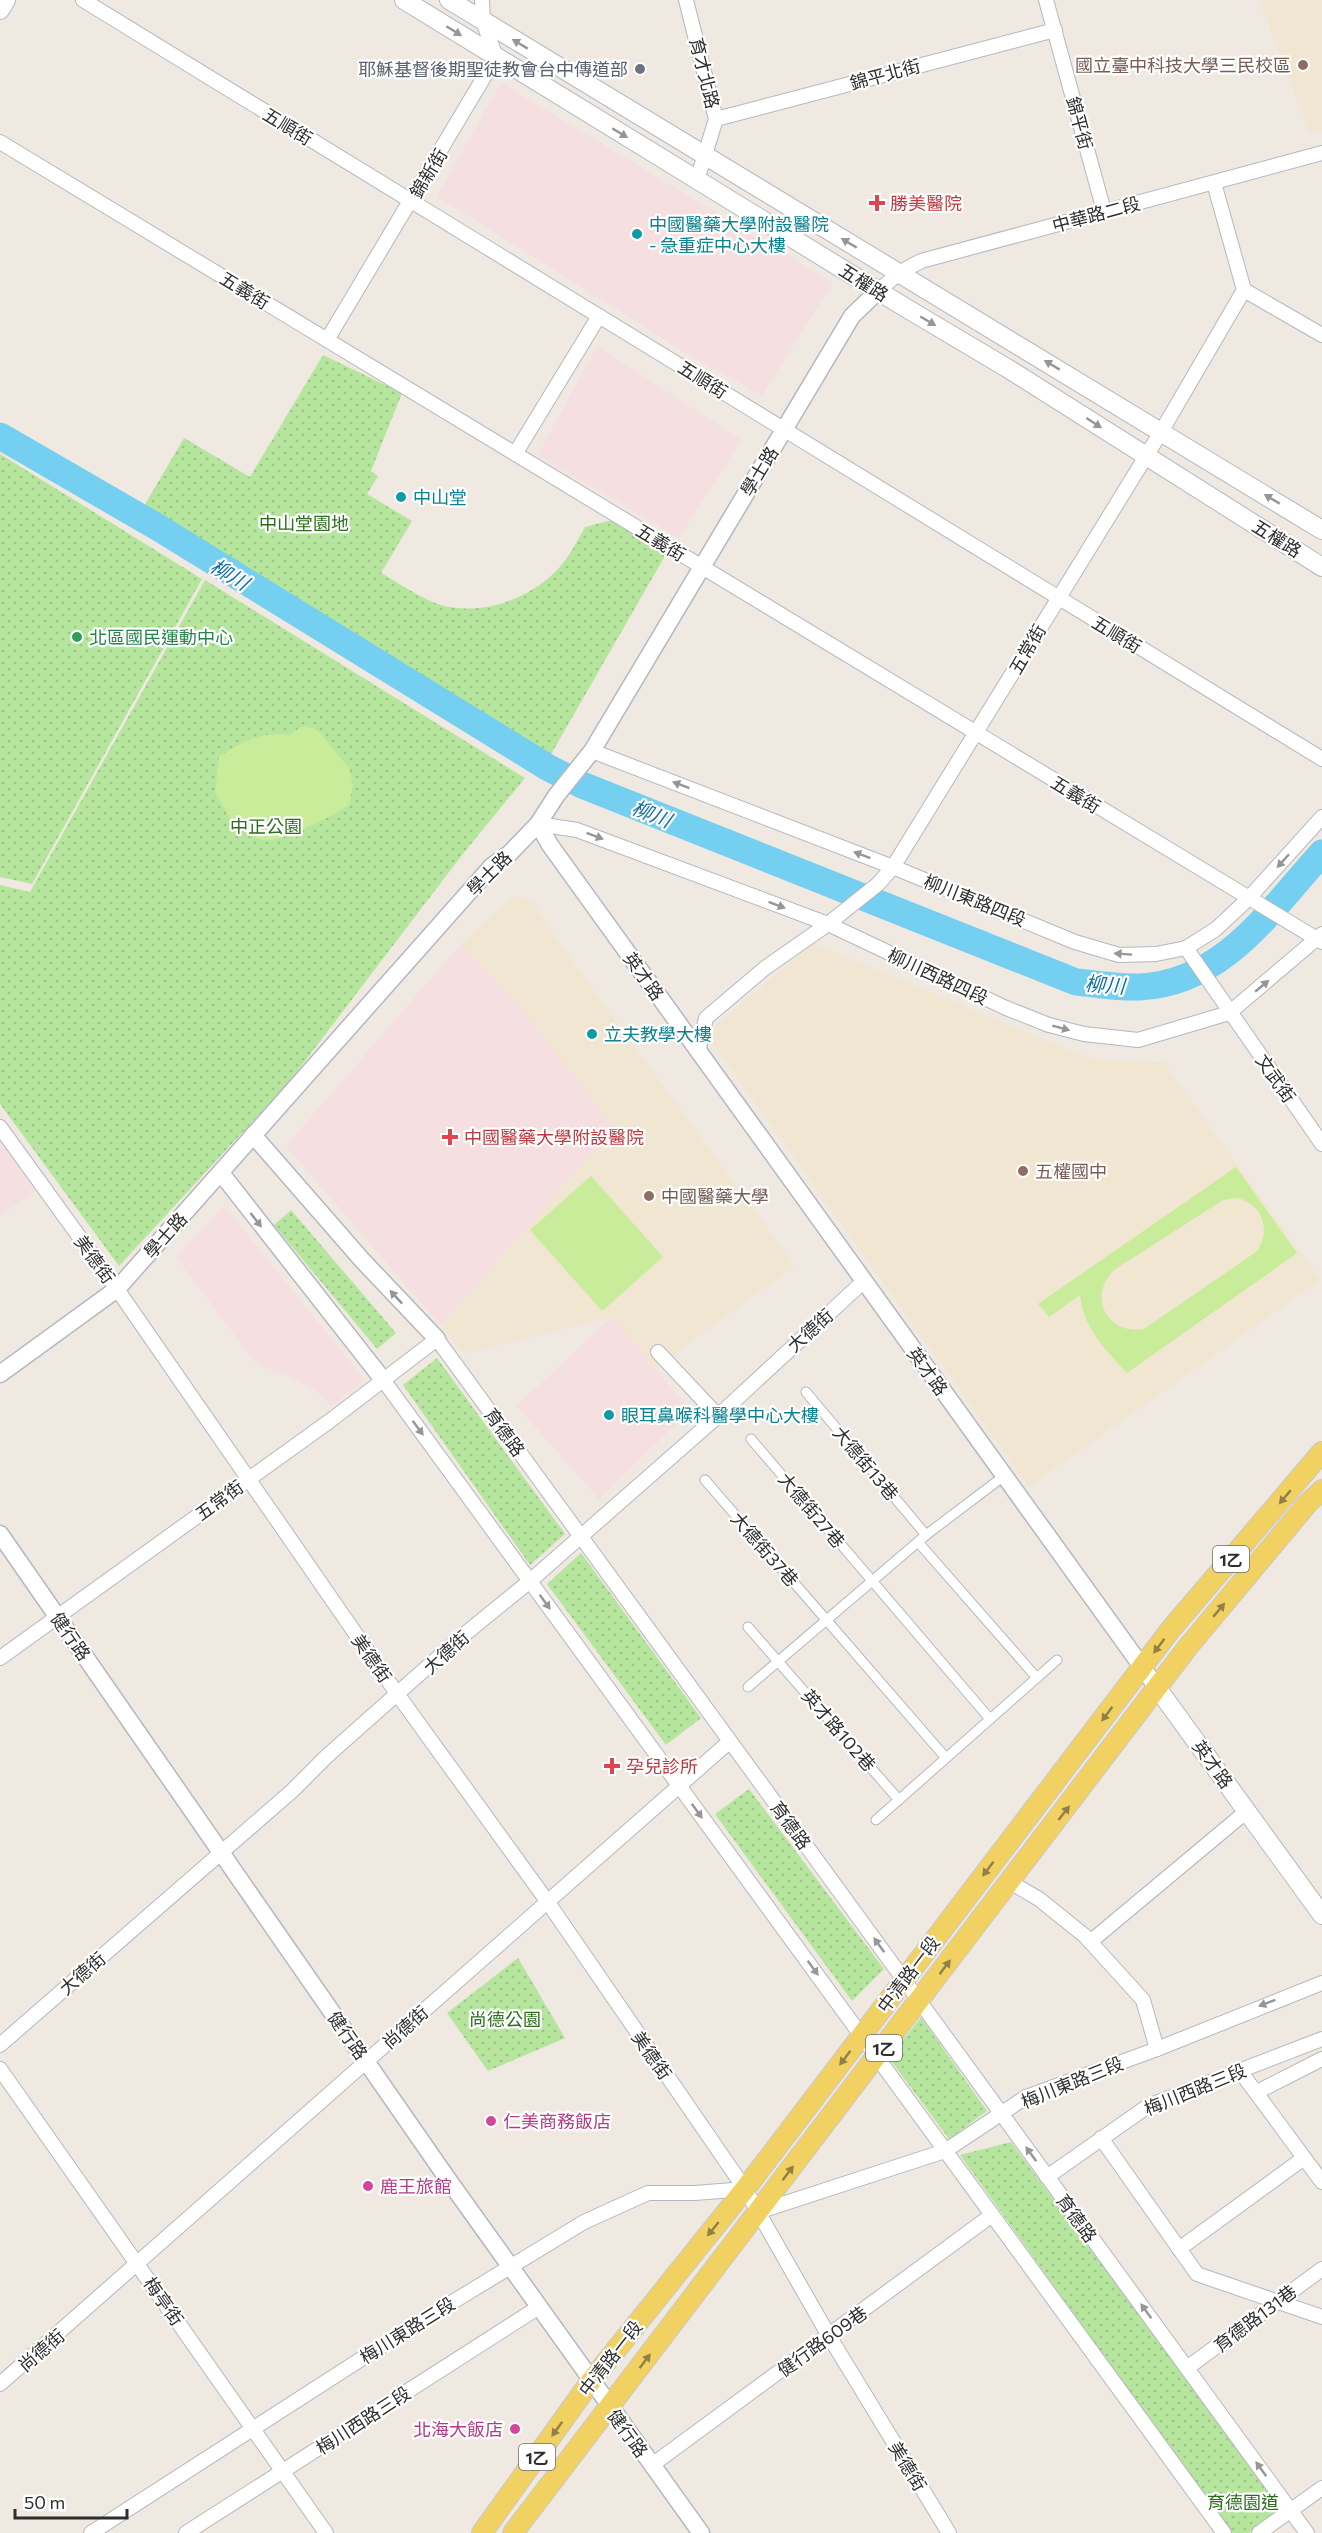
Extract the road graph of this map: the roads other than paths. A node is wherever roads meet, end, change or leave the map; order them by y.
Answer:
1 (6, 0) edge
2 (83, 0) edge
3 (404, 0) edge
4 (449, 0) edge
5 (482, 0) edge
6 (687, 0) edge
7 (1046, 0) edge
8 (0, 10) edge
9 (483, 21) junction
10 (1055, 30) junction
11 (496, 57) junction
12 (716, 119) junction
13 (0, 142) edge
14 (1322, 153) edge
15 (705, 156) junction
16 (697, 180) junction
17 (1214, 183) junction
18 (411, 201) junction
19 (1104, 211) junction
20 (899, 273) junction
21 (1244, 290) junction
22 (878, 291) junction
23 (599, 316) junction
24 (1321, 334) edge
25 (327, 340) junction
26 (784, 429) junction
27 (1161, 432) junction
28 (515, 454) junction
29 (1146, 456) junction
30 (1322, 530) edge
31 (702, 567) junction
32 (1322, 567) edge
33 (1057, 598) junction
34 (977, 734) junction
35 (592, 751) junction
36 (1322, 759) edge
37 (1322, 817) edge
38 (538, 824) junction
39 (893, 867) junction
40 (1248, 899) junction
41 (828, 924) junction
42 (1318, 938) edge
43 (1186, 948) junction
44 (1229, 1013) junction
45 (698, 1052) junction
46 (0, 1127) edge
47 (253, 1135) junction
48 (1322, 1144) edge
49 (221, 1173) junction
50 (864, 1281) junction
51 (117, 1289) junction
52 (437, 1339) junction
53 (658, 1352) dead end
54 (0, 1374) edge
55 (384, 1381) junction
56 (806, 1392) dead end
57 (718, 1416) junction
58 (752, 1439) dead end
59 (1322, 1452) edge
60 (1004, 1476) junction
61 (248, 1479) junction
62 (705, 1480) dead end
63 (1322, 1490) edge
64 (0, 1534) edge
65 (580, 1536) junction
66 (922, 1538) junction
67 (872, 1580) junction
68 (530, 1581) junction
69 (58, 1617) junction
70 (825, 1619) junction
71 (748, 1627) dead end
72 (0, 1658) edge
73 (778, 1660) junction
74 (1057, 1660) dead end
75 (1142, 1668) junction
76 (1037, 1678) junction
77 (748, 1687) dead end
78 (1158, 1689) junction
79 (398, 1695) junction
80 (990, 1719) junction
81 (729, 1742) junction
82 (946, 1758) junction
83 (678, 1785) junction
84 (899, 1800) junction
85 (1247, 1811) junction
86 (876, 1820) dead end
87 (222, 1853) junction
88 (1010, 1882) junction
89 (546, 1901) junction
90 (1322, 1915) edge
91 (1090, 1942) junction
92 (904, 1980) junction
93 (1322, 1983) edge
94 (920, 2001) junction
95 (861, 2036) junction
96 (1322, 2039) edge
97 (0, 2045) edge
98 (1157, 2049) junction
99 (877, 2057) junction
100 (1322, 2059) edge
101 (367, 2062) junction
102 (0, 2069) edge
103 (1240, 2071) junction
104 (1257, 2092) junction
105 (1002, 2114) junction
106 (1101, 2138) junction
107 (945, 2151) junction
108 (1304, 2158) junction
109 (1047, 2176) junction
110 (1322, 2182) edge
111 (745, 2189) junction
112 (758, 2212) junction
113 (992, 2215) junction
114 (1179, 2249) junction
115 (137, 2263) junction
116 (510, 2266) junction
117 (1322, 2269) edge
118 (1275, 2303) junction
119 (539, 2307) junction
120 (1322, 2318) edge
121 (830, 2336) junction
122 (1187, 2368) junction
123 (591, 2382) junction
124 (0, 2384) edge
125 (610, 2408) junction
126 (253, 2428) junction
127 (652, 2465) junction
128 (283, 2471) junction
129 (1322, 2488) edge
130 (1291, 2510) junction
131 (91, 2533) edge
132 (186, 2533) edge
133 (326, 2533) edge
134 (482, 2533) edge
135 (513, 2533) edge
136 (701, 2533) edge
137 (949, 2533) edge
138 (1224, 2533) edge
139 (1259, 2533) edge
140 (1307, 2533) edge

1 - 8 main road
2 - 18 street, 五順街
3 -> 11 main road, 五權路
4 - 9 main road, 五權路
5 - 9 street
6 - 12 street, 育才北路
7 - 10 street, 錦平街
9 - 11 street
15 -> 9 main road, 五權路
10 - 12 street, 錦平北街
10 - 19 street, 錦平街
11 -> 16 main road, 五權路
11 - 18 street, 錦新街
12 - 15 street, 育才北路
13 - 25 street, 五義街
14 - 17 street, 中華路二段
15 - 16 street, 育才北路
20 -> 15 main road, 五權路
16 - 22 main road, 五權路
17 - 19 street, 中華路二段
17 - 21 street
18 - 23 street, 五順街
18 - 25 street, 錦新街
19 - 20 street, 中華路二段
20 - 22 street, 中華路二段
27 -> 20 main road, 五權路
21 - 24 street
21 - 27 street, 五常街
22 - 26 street, 學士路
22 -> 29 main road, 五權路
23 - 26 street, 五順街
23 - 28 street
25 - 28 street, 五義街
26 - 31 street, 學士路
26 - 33 street, 五順街
27 - 29 street, 五常街
30 -> 27 main road, 五權路
28 - 31 street, 五義街
29 - 32 main road, 五權路
29 - 33 street, 五常街
31 - 34 street, 五義街
31 - 35 street, 學士路
33 - 34 street, 五常街
33 - 36 street, 五順街
34 - 39 street, 五常街
34 - 40 street, 五義街
35 - 38 street, 學士路
39 -> 35 street, 柳川東路四段
37 -> 40 street, 柳川東路四段
38 -> 41 street, 柳川西路四段
38 - 45 street, 英才路
38 - 47 street, 學士路
39 - 41 street, 五常街
43 -> 39 street, 柳川東路四段
40 - 42 street, 五義街
40 - 43 street, 柳川東路四段
41 -> 44 street, 柳川西路四段
41 - 45 street, 五常街
44 -> 42 street, 柳川西路四段
43 - 44 street, 文武街
44 - 48 street, 文武街
45 - 50 street, 英才路
46 - 51 street, 美德街
47 - 49 street, 學士路
52 -> 47 street, 育德路
49 - 51 street, 學士路
49 -> 55 street
50 - 57 street, 大德街
50 - 60 street, 英才路
51 - 54 street, 學士路
51 - 61 street, 美德街
52 - 55 street, 五常街
52 - 65 street, 育德路
53 - 57 street
55 - 61 street, 五常街
55 -> 68 street
56 - 66 street, 大德街13巷
57 - 65 street, 大德街
58 - 67 street, 大德街27巷
59 -> 75 main road, 中清路一段 / 1乙
60 - 66 street
60 - 75 street, 英才路
61 - 69 street, 五常街
61 - 79 street, 美德街
62 - 70 street, 大德街37巷
78 -> 63 main road, 中清路一段 / 1乙
64 - 69 street, 健行路
65 - 68 street, 大德街
65 - 81 street, 育德路
66 - 67 street
66 - 76 street
67 - 70 street
67 - 80 street
68 - 79 street, 大德街
68 -> 83 street
69 - 72 street, 五常街
69 - 87 street, 健行路
70 - 73 street
70 - 82 street
71 - 73 street, 英才路102巷
73 - 77 street
73 - 84 street, 英才路102巷
74 - 76 street
75 - 78 street, 英才路
75 -> 92 main road, 中清路一段 / 1乙
76 - 80 street
78 - 85 main road, 英才路
88 -> 78 main road, 中清路一段 / 1乙
79 - 87 street, 大德街
79 - 89 street, 美德街
80 - 82 street
81 - 83 street, 尚德街
92 -> 81 street, 育德路
82 - 84 street
83 - 89 street, 尚德街
83 -> 95 street
84 - 86 street
85 - 90 main road, 英才路
85 - 91 street
87 - 97 street, 大德街
87 - 101 street, 健行路
88 - 91 street
94 -> 88 main road, 中清路一段 / 1乙
89 - 101 street, 尚德街
89 - 111 street, 美德街
91 - 98 street
92 - 94 street, 育德路
92 - 95 main road, 中清路一段 / 1乙
93 -> 98 street, 梅川東路三段
94 - 99 main road, 中清路一段 / 1乙
94 - 105 street, 育德路
95 - 99 street
95 -> 111 main road, 中清路一段 / 1乙
96 - 103 street, 梅川西路三段
98 - 105 street, 梅川東路三段
99 - 107 street
112 -> 99 main road, 中清路一段 / 1乙
100 - 104 street
101 - 115 street, 尚德街
101 - 116 street, 健行路
102 - 115 street, 梅亭街
103 - 104 street
103 - 106 street, 梅川西路三段
104 - 108 street
105 - 107 street, 梅川東路三段
109 -> 105 street, 育德路
106 - 109 street, 梅川西路三段
106 - 114 street
107 - 112 street, 梅川東路三段
107 - 113 street
108 - 110 street
108 - 114 street
122 -> 109 street, 育德路
111 - 112 street, 美德街
111 - 116 street, 梅川東路三段
111 -> 123 main road, 中清路一段 / 1乙
112 - 121 street, 美德街
125 -> 112 main road, 中清路一段 / 1乙
113 - 121 street, 健行路609巷
113 - 138 street
114 - 118 street
115 - 124 street, 尚德街
115 - 126 street, 梅亭街
116 - 119 street, 健行路
116 - 126 street, 梅川東路三段
117 - 118 street, 育德路131巷
118 - 120 street
118 - 122 street, 育德路131巷
119 - 123 street, 健行路
119 - 128 street, 梅川西路三段
121 - 127 street, 健行路609巷
121 - 137 street, 美德街
130 -> 122 street, 育德路
123 - 125 street, 健行路
123 -> 134 main road, 中清路一段 / 1乙
125 - 127 street, 健行路
125 - 135 main road, 中清路一段 / 1乙
126 - 128 street, 梅亭街
126 - 131 street, 梅川東路三段
127 - 136 street, 健行路
128 - 132 street, 梅川西路三段
128 - 133 street, 梅亭街
129 - 130 street
130 - 139 street
130 - 140 street, 育德路

